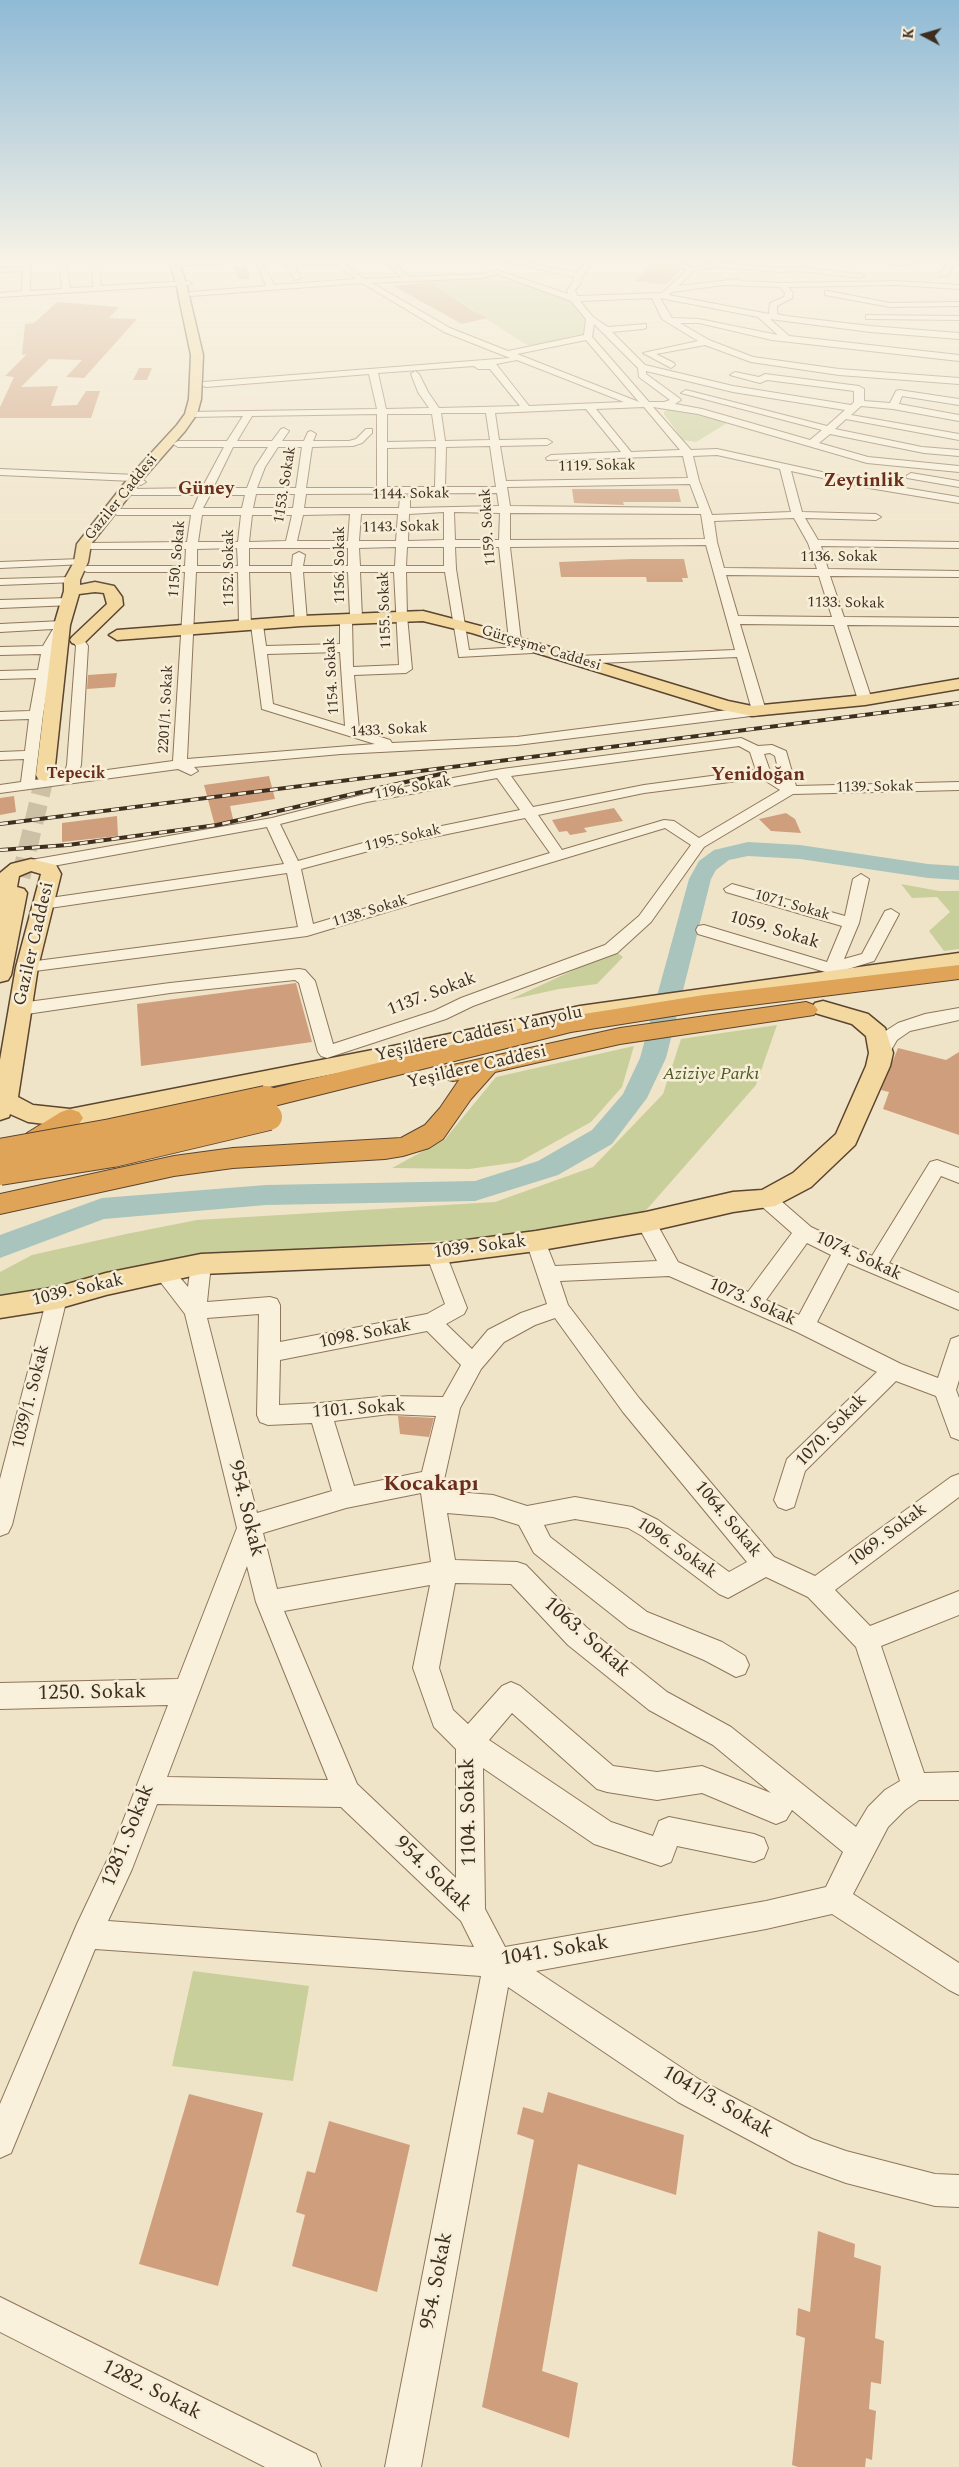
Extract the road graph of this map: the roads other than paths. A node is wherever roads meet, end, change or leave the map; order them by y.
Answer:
1 (202, 377) edge
2 (203, 377) edge
3 (284, 377) edge
4 (293, 377) edge
5 (374, 377) edge
6 (416, 377) edge
7 (503, 377) edge
8 (568, 377) edge
9 (618, 377) edge
10 (645, 377) edge
11 (683, 377) edge
12 (727, 377) edge
13 (738, 377) edge
14 (765, 377) edge
15 (766, 377) edge
16 (824, 377) edge
17 (910, 377) edge
18 (922, 378) joint
19 (760, 380) junction
20 (698, 381) junction
21 (959, 381) edge
22 (202, 383) junction
23 (818, 383) junction
24 (714, 384) junction
25 (729, 391) junction
26 (686, 393) junction
27 (676, 400) junction
28 (717, 401) junction
29 (959, 402) edge
30 (639, 404) junction
31 (857, 404) junction
32 (666, 405) junction
33 (893, 406) junction
34 (589, 407) junction
35 (527, 409) junction
36 (436, 410) junction
37 (490, 410) junction
38 (382, 412) junction
39 (195, 414) junction
40 (249, 414) junction
41 (834, 417) junction
42 (959, 418) edge
43 (828, 430) junction
44 (298, 431) joint
45 (350, 431) dead end
46 (369, 431) junction
47 (380, 431) junction
48 (932, 434) junction
49 (959, 437) edge
50 (494, 443) junction
51 (178, 444) junction
52 (230, 444) junction
53 (277, 444) junction
54 (307, 444) junction
55 (441, 444) junction
56 (812, 444) junction
57 (383, 445) junction
58 (925, 450) junction
59 (687, 452) junction
60 (959, 453) edge
61 (630, 456) junction
62 (858, 462) junction
63 (919, 465) junction
64 (785, 467) junction
65 (959, 469) edge
66 (554, 470) junction
67 (0, 472) edge
68 (26, 473) junction
69 (111, 477) joint
70 (694, 481) junction
71 (136, 482) junction
72 (863, 484) junction
73 (959, 484) edge
74 (501, 487) junction
75 (382, 490) junction
76 (406, 490) junction
77 (440, 490) junction
78 (206, 491) junction
79 (251, 491) junction
80 (302, 491) junction
81 (958, 502) edge
82 (449, 509) junction
83 (505, 510) junction
84 (198, 511) junction
85 (298, 511) junction
86 (356, 511) junction
87 (404, 511) junction
88 (117, 512) junction
89 (247, 512) junction
90 (707, 515) junction
91 (797, 515) junction
92 (878, 521) junction
93 (504, 542) junction
94 (712, 542) junction
95 (402, 543) junction
96 (449, 543) junction
97 (814, 543) junction
98 (296, 544) junction
99 (353, 544) junction
100 (243, 545) junction
101 (959, 545) edge
102 (91, 546) junction
103 (192, 546) junction
104 (0, 564) edge
105 (84, 566) junction
106 (190, 569) junction
107 (244, 569) junction
108 (297, 569) junction
109 (400, 569) junction
110 (450, 569) junction
111 (355, 570) junction
112 (720, 571) junction
113 (824, 574) junction
114 (898, 574) junction
115 (959, 574) edge
116 (0, 582) edge
117 (78, 596) junction
118 (0, 604) edge
119 (115, 605) junction
120 (401, 616) junction
121 (351, 618) junction
122 (733, 620) junction
123 (839, 620) junction
124 (301, 621) junction
125 (959, 622) edge
126 (458, 624) junction
127 (62, 625) junction
128 (251, 625) junction
129 (0, 628) edge
130 (188, 630) junction
131 (117, 636) junction
132 (78, 640) junction
133 (515, 641) junction
134 (347, 648) junction
135 (539, 649) junction
136 (47, 650) junction
137 (260, 650) junction
138 (0, 651) edge
139 (743, 653) junction
140 (576, 660) junction
141 (346, 671) junction
142 (43, 674) junction
143 (0, 675) edge
144 (959, 684) edge
145 (865, 700) junction
146 (756, 711) junction
147 (36, 715) junction
148 (0, 716) edge
149 (352, 732) junction
150 (399, 747) junction
151 (756, 750) junction
152 (30, 755) junction
153 (0, 756) edge
154 (180, 764) junction
155 (74, 765) junction
156 (502, 773) junction
157 (764, 773) junction
158 (203, 774) dead end
159 (94, 775) junction
160 (55, 777) junction
161 (28, 783) junction
162 (959, 786) edge
163 (0, 789) edge
164 (790, 790) junction
165 (529, 812) junction
166 (272, 822) junction
167 (699, 844) junction
168 (559, 856) junction
169 (293, 867) junction
170 (35, 872) junction
171 (861, 879) dead end
172 (732, 889) dead end
173 (43, 904) junction
174 (0, 911) edge
175 (891, 914) dead end
176 (851, 923) junction
177 (704, 930) dead end
178 (307, 931) junction
179 (868, 957) junction
180 (959, 960) edge
181 (27, 967) junction
182 (832, 969) junction
183 (887, 969) junction
184 (959, 972) edge
185 (0, 975) edge
186 (959, 990) edge
187 (708, 998) junction
188 (642, 1008) junction
189 (823, 1008) junction
190 (20, 1009) junction
191 (959, 1014) edge
192 (883, 1041) junction
193 (0, 1063) edge
194 (488, 1064) junction
195 (3, 1106) edge
196 (268, 1108) junction
197 (70, 1118) junction
198 (0, 1152) edge
199 (0, 1172) edge
200 (959, 1176) edge
201 (81, 1186) junction
202 (766, 1199) junction
203 (0, 1204) edge
204 (646, 1222) junction
205 (804, 1232) junction
206 (536, 1241) junction
207 (843, 1252) junction
208 (436, 1254) junction
209 (201, 1264) junction
210 (876, 1266) junction
211 (671, 1268) junction
212 (162, 1271) junction
213 (547, 1274) junction
214 (57, 1298) junction
215 (959, 1302) edge
216 (752, 1303) junction
217 (0, 1307) edge
218 (559, 1308) junction
219 (195, 1311) junction
220 (431, 1322) junction
221 (804, 1326) junction
222 (959, 1345) edge
223 (271, 1353) junction
224 (473, 1363) junction
225 (893, 1370) junction
226 (945, 1390) junction
227 (450, 1407) junction
228 (320, 1413) junction
229 (959, 1430) edge
230 (959, 1484) edge
231 (432, 1490) junction
232 (346, 1498) junction
233 (786, 1500) dead end
234 (527, 1517) junction
235 (0, 1525) edge
236 (250, 1526) junction
237 (765, 1565) junction
238 (445, 1571) junction
239 (818, 1589) junction
240 (268, 1602) junction
241 (959, 1603) edge
242 (866, 1640) junction
243 (736, 1665) dead end
244 (185, 1692) junction
245 (0, 1696) edge
246 (469, 1743) junction
247 (959, 1786) edge
248 (914, 1787) junction
249 (790, 1789) junction
250 (148, 1790) junction
251 (347, 1794) junction
252 (754, 1848) dead end
253 (860, 1848) junction
254 (835, 1899) junction
255 (471, 1911) junction
256 (87, 1934) junction
257 (498, 1963) junction
258 (959, 1980) edge
259 (0, 2142) edge
260 (959, 2191) edge
261 (0, 2314) edge
262 (302, 2467) edge
263 (403, 2467) edge

1 - 22 main road, Gaziler Caddesi
2 - 22 main road, Gaziler Caddesi
3 - 22 street
4 - 22 street
5 - 38 street
6 - 36 street
7 - 35 street
8 - 30 street
9 - 30 street
10 - 27 street
11 - 20 street
12 - 24 street
13 - 19 street
14 - 19 street
15 - 23 street
16 - 23 street
17 - 18 street
18 - 21 street
19 - 31 street
20 - 24 street
20 - 26 street
22 - 39 main road, Gaziler Caddesi
23 - 31 street
24 - 25 street
25 - 28 street
25 - 31 street
25 - 41 street
26 - 27 street
26 - 28 street
27 - 32 street
28 - 43 street
29 - 33 street
30 - 32 street
30 - 34 street
30 - 59 street
31 - 33 street
31 - 41 street
32 - 56 street
33 - 42 street
34 - 35 street
34 - 61 street
35 - 37 street
36 - 37 street
36 - 38 street
36 - 55 street
37 - 50 street, 1159. Sokak
38 - 40 street
38 - 47 street
39 - 40 street
39 - 51 main road, Gaziler Caddesi
39 - 71 main road, Gaziler Caddesi
40 - 52 street, 1150. Sokak
41 - 43 street
41 - 48 street
43 - 56 street
43 - 58 street
44 - 53 street, 1152. Sokak
44 - 54 street, 1153. Sokak
45 - 46 street
46 - 47 street
46 - 54 street
47 - 57 street
48 - 49 street
48 - 58 street
50 - 55 street
50 - 66 street
50 - 74 street, 1159. Sokak
51 - 52 street
51 - 71 main road, Gaziler Caddesi
52 - 53 street
52 - 78 street, 1150. Sokak
53 - 54 street
53 - 79 street, 1152. Sokak
54 - 80 street, 1153. Sokak
55 - 57 street
55 - 77 street
56 - 62 street
57 - 75 street
58 - 60 street
58 - 63 street
59 - 61 street
59 - 64 street
59 - 70 street
61 - 66 street
62 - 63 street
62 - 72 street
62 - 73 street
63 - 65 street
64 - 72 street
64 - 91 street
66 - 70 street, 1119. Sokak
66 - 74 street, 1119. Sokak
67 - 68 street
68 - 69 street
68 - 71 street, 1119. Sokak
69 - 71 main road
70 - 90 street
71 - 78 street, 1119. Sokak
71 - 88 main road, Gaziler Caddesi
71 - 105 main road, Gaziler Caddesi
72 - 81 street
72 - 92 street
74 - 77 street, 1119. Sokak
74 - 83 street, 1159. Sokak
75 - 76 street, 1119. Sokak
75 - 80 street, 1119. Sokak
76 - 77 street, 1119. Sokak
76 - 87 street, 1155. Sokak
78 - 79 street, 1119. Sokak
78 - 84 street, 1150. Sokak
79 - 80 street, 1119. Sokak
79 - 89 street, 1152. Sokak
80 - 85 street, 1153. Sokak
82 - 83 street, 1144. Sokak
82 - 87 street, 1144. Sokak
82 - 96 street
83 - 90 street, 1144. Sokak
83 - 93 street, 1159. Sokak
84 - 88 street, 1144. Sokak
84 - 89 street, 1144. Sokak
84 - 103 street, 1150. Sokak
85 - 86 street, 1144. Sokak
85 - 89 street, 1144. Sokak
85 - 98 street, 1153. Sokak
86 - 87 street, 1144. Sokak
86 - 99 street, 1156. Sokak
87 - 95 street, 1155. Sokak
88 - 102 main road, Gaziler Caddesi
89 - 100 street, 1152. Sokak
90 - 91 street, 1144. Sokak
90 - 94 street
91 - 92 street, 1144. Sokak
91 - 97 street
92 - 97 street
92 - 101 street
92 - 114 street
93 - 94 street, 1143. Sokak
93 - 96 street, 1143. Sokak
93 - 133 street, 1159. Sokak
94 - 112 street
95 - 96 street, 1143. Sokak
95 - 99 street, 1143. Sokak
95 - 109 street, 1155. Sokak
96 - 110 street
97 - 113 street
98 - 99 street, 1143. Sokak
98 - 100 street, 1143. Sokak
98 - 108 street, 1153. Sokak
99 - 111 street, 1156. Sokak
100 - 103 street, 1143. Sokak
100 - 107 street, 1152. Sokak
102 - 103 street, 1143. Sokak
102 - 105 main road, Gaziler Caddesi
103 - 106 street, 1150. Sokak
104 - 105 street
105 - 106 street
105 - 117 main road, Gaziler Caddesi
106 - 107 street
106 - 130 street, 1150. Sokak
107 - 108 street
107 - 128 street, 1152. Sokak
108 - 111 street
108 - 124 street, 1153. Sokak
109 - 110 street
109 - 111 street
109 - 120 street, 1155. Sokak
110 - 126 street
111 - 121 street, 1156. Sokak
112 - 113 street, 1136. Sokak
112 - 122 street
113 - 114 street, 1136. Sokak
113 - 123 street
114 - 115 street, 1136. Sokak
116 - 117 street
117 - 118 street
117 - 119 main road
117 - 127 main road, Gaziler Caddesi
117 - 132 main road, Gaziler Caddesi
119 - 131 main road
119 - 132 main road
120 - 121 main road, Gürçeşme Caddesi
120 - 126 main road, Gürçeşme Caddesi
120 - 141 street, 1155. Sokak
121 - 124 main road, Gürçeşme Caddesi
121 - 134 street, 1154. Sokak
122 - 123 street, 1133. Sokak
122 - 139 street
123 - 125 street, 1133. Sokak
123 - 145 street
124 - 128 main road, Gürçeşme Caddesi
126 - 133 main road, Gürçeşme Caddesi
126 - 135 street
127 - 129 street
127 - 136 street
127 - 160 main road, Gaziler Caddesi
128 - 130 main road, Gürçeşme Caddesi
128 - 137 street, 1152. Sokak
130 - 131 main road, Gürçeşme Caddesi
130 - 154 street, 2201/1. Sokak
131 - 132 main road, Gürçeşme Caddesi
132 - 155 street
132 - 160 main road, Gaziler Caddesi
133 - 135 main road, Gürçeşme Caddesi
134 - 137 street
134 - 141 street, 1154. Sokak
135 - 140 main road, Gürçeşme Caddesi
136 - 138 street
136 - 142 street
137 - 149 street, 1152. Sokak
139 - 140 street
139 - 146 street
140 - 146 main road, Gürçeşme Caddesi
141 - 149 street, 1154. Sokak
142 - 143 street
142 - 147 street
144 - 145 main road, Gürçeşme Caddesi
145 - 146 main road, Gürçeşme Caddesi
146 - 150 street, 1433. Sokak
147 - 148 street
147 - 152 street
149 - 150 street
150 - 154 street, 1433. Sokak
151 - 156 street, 1196. Sokak
151 - 157 street
151 - 164 street, 1196. Sokak
152 - 153 street
152 - 161 street
154 - 158 street, 2201/1. Sokak
154 - 159 street, 1433. Sokak
155 - 159 street
155 - 160 street
156 - 165 street
156 - 166 street, 1196. Sokak
157 - 164 street
157 - 165 street, 1195. Sokak
159 - 160 street, 1433. Sokak
160 - 161 street, 1433. Sokak
161 - 163 street, 1433. Sokak
162 - 164 street, 1139. Sokak
164 - 167 street, 1137. Sokak
165 - 168 street
165 - 169 street, 1195. Sokak
166 - 169 street
166 - 170 street, 1196. Sokak
167 - 168 street, 1138. Sokak
167 - 190 street, 1137. Sokak
168 - 178 street, 1138. Sokak
169 - 173 street, 1195. Sokak
169 - 178 street
170 - 173 main road, Gaziler Caddesi
170 - 174 main road, Gaziler Caddesi
170 - 185 main road, Gaziler Caddesi
170 - 193 main road, Gaziler Caddesi
171 - 176 street
172 - 176 street, 1071. Sokak
173 - 181 main road, Gaziler Caddesi
175 - 179 street
176 - 182 street
177 - 182 street, 1059. Sokak
178 - 181 street, 1138. Sokak
179 - 182 street
179 - 183 street
180 - 183 main road
181 - 190 main road, Gaziler Caddesi
183 - 187 main road
184 - 187 highway, Yeşildere Caddesi
186 - 189 highway, Yeşildere Caddesi
187 - 188 highway, Yeşildere Caddesi
188 - 196 highway, Yeşildere Caddesi
188 - 197 main road, Yeşildere Caddesi Yanyolu
189 - 192 main road
189 - 194 highway, Yeşildere Caddesi
190 - 195 main road, Gaziler Caddesi
191 - 192 street
192 - 202 main road, 1039. Sokak
194 - 196 highway, Yeşildere Caddesi
194 - 201 highway
195 - 197 main road, Yeşildere Caddesi Yanyolu
196 - 198 highway, Yeşildere Caddesi, bridge
196 - 199 highway, Yeşildere Caddesi, bridge
197 - 201 highway
200 - 210 street
201 - 203 highway
202 - 204 main road, 1039. Sokak
202 - 205 street, 1074. Sokak
204 - 206 main road, 1039. Sokak
204 - 211 street
205 - 207 street, 1074. Sokak
205 - 216 street
206 - 208 main road, 1039. Sokak
206 - 213 street, 1064. Sokak
207 - 210 street, 1074. Sokak
207 - 221 street
208 - 209 main road, 1039. Sokak
208 - 220 street, 1098. Sokak
209 - 212 main road, 1039. Sokak
209 - 219 street
210 - 215 street, 1074. Sokak
211 - 213 street, 1073. Sokak
211 - 216 street, 1073. Sokak
212 - 214 main road, 1039. Sokak
212 - 219 street
213 - 218 street, 1064. Sokak
214 - 217 main road, 1039. Sokak
214 - 235 street, 1039/1. Sokak
216 - 221 street, 1073. Sokak
218 - 224 street, 1104. Sokak
218 - 237 street, 1064. Sokak
219 - 223 street
219 - 236 street, 954. Sokak
220 - 223 street, 1098. Sokak
220 - 224 street
221 - 225 street, 1073. Sokak
222 - 226 street
223 - 228 street, 1101. Sokak
224 - 227 street, 1104. Sokak
225 - 226 street, 1073. Sokak
225 - 233 street, 1070. Sokak
226 - 229 street
227 - 228 street, 1101. Sokak
227 - 231 street, 1104. Sokak
228 - 232 street
230 - 239 street, 1069. Sokak
231 - 232 street, 1096. Sokak
231 - 234 street, 1096. Sokak
231 - 238 street, 1104. Sokak
232 - 236 street, 1096. Sokak
234 - 237 street, 1096. Sokak
234 - 243 street
236 - 240 street, 954. Sokak
236 - 244 street, 1281. Sokak
237 - 239 street, 1064. Sokak
238 - 240 street, 1063. Sokak
238 - 246 street, 1104. Sokak
238 - 249 street, 1063. Sokak
239 - 242 street, 1064. Sokak
240 - 251 street, 954. Sokak
241 - 242 street
242 - 248 street, 1064. Sokak
244 - 245 street, 1250. Sokak
244 - 250 street, 1281. Sokak
246 - 249 street
246 - 252 street
246 - 255 street, 1104. Sokak
247 - 248 street
248 - 253 street
249 - 253 street, 1063. Sokak
250 - 251 street
250 - 256 street, 1281. Sokak
251 - 255 street, 954. Sokak
253 - 254 street
254 - 257 street, 1041. Sokak
254 - 258 street
255 - 257 street, 954. Sokak
256 - 257 street, 1041. Sokak
256 - 259 street, 1281. Sokak
257 - 260 street, 1041/3. Sokak
257 - 263 street, 954. Sokak
261 - 262 street, 1282. Sokak

